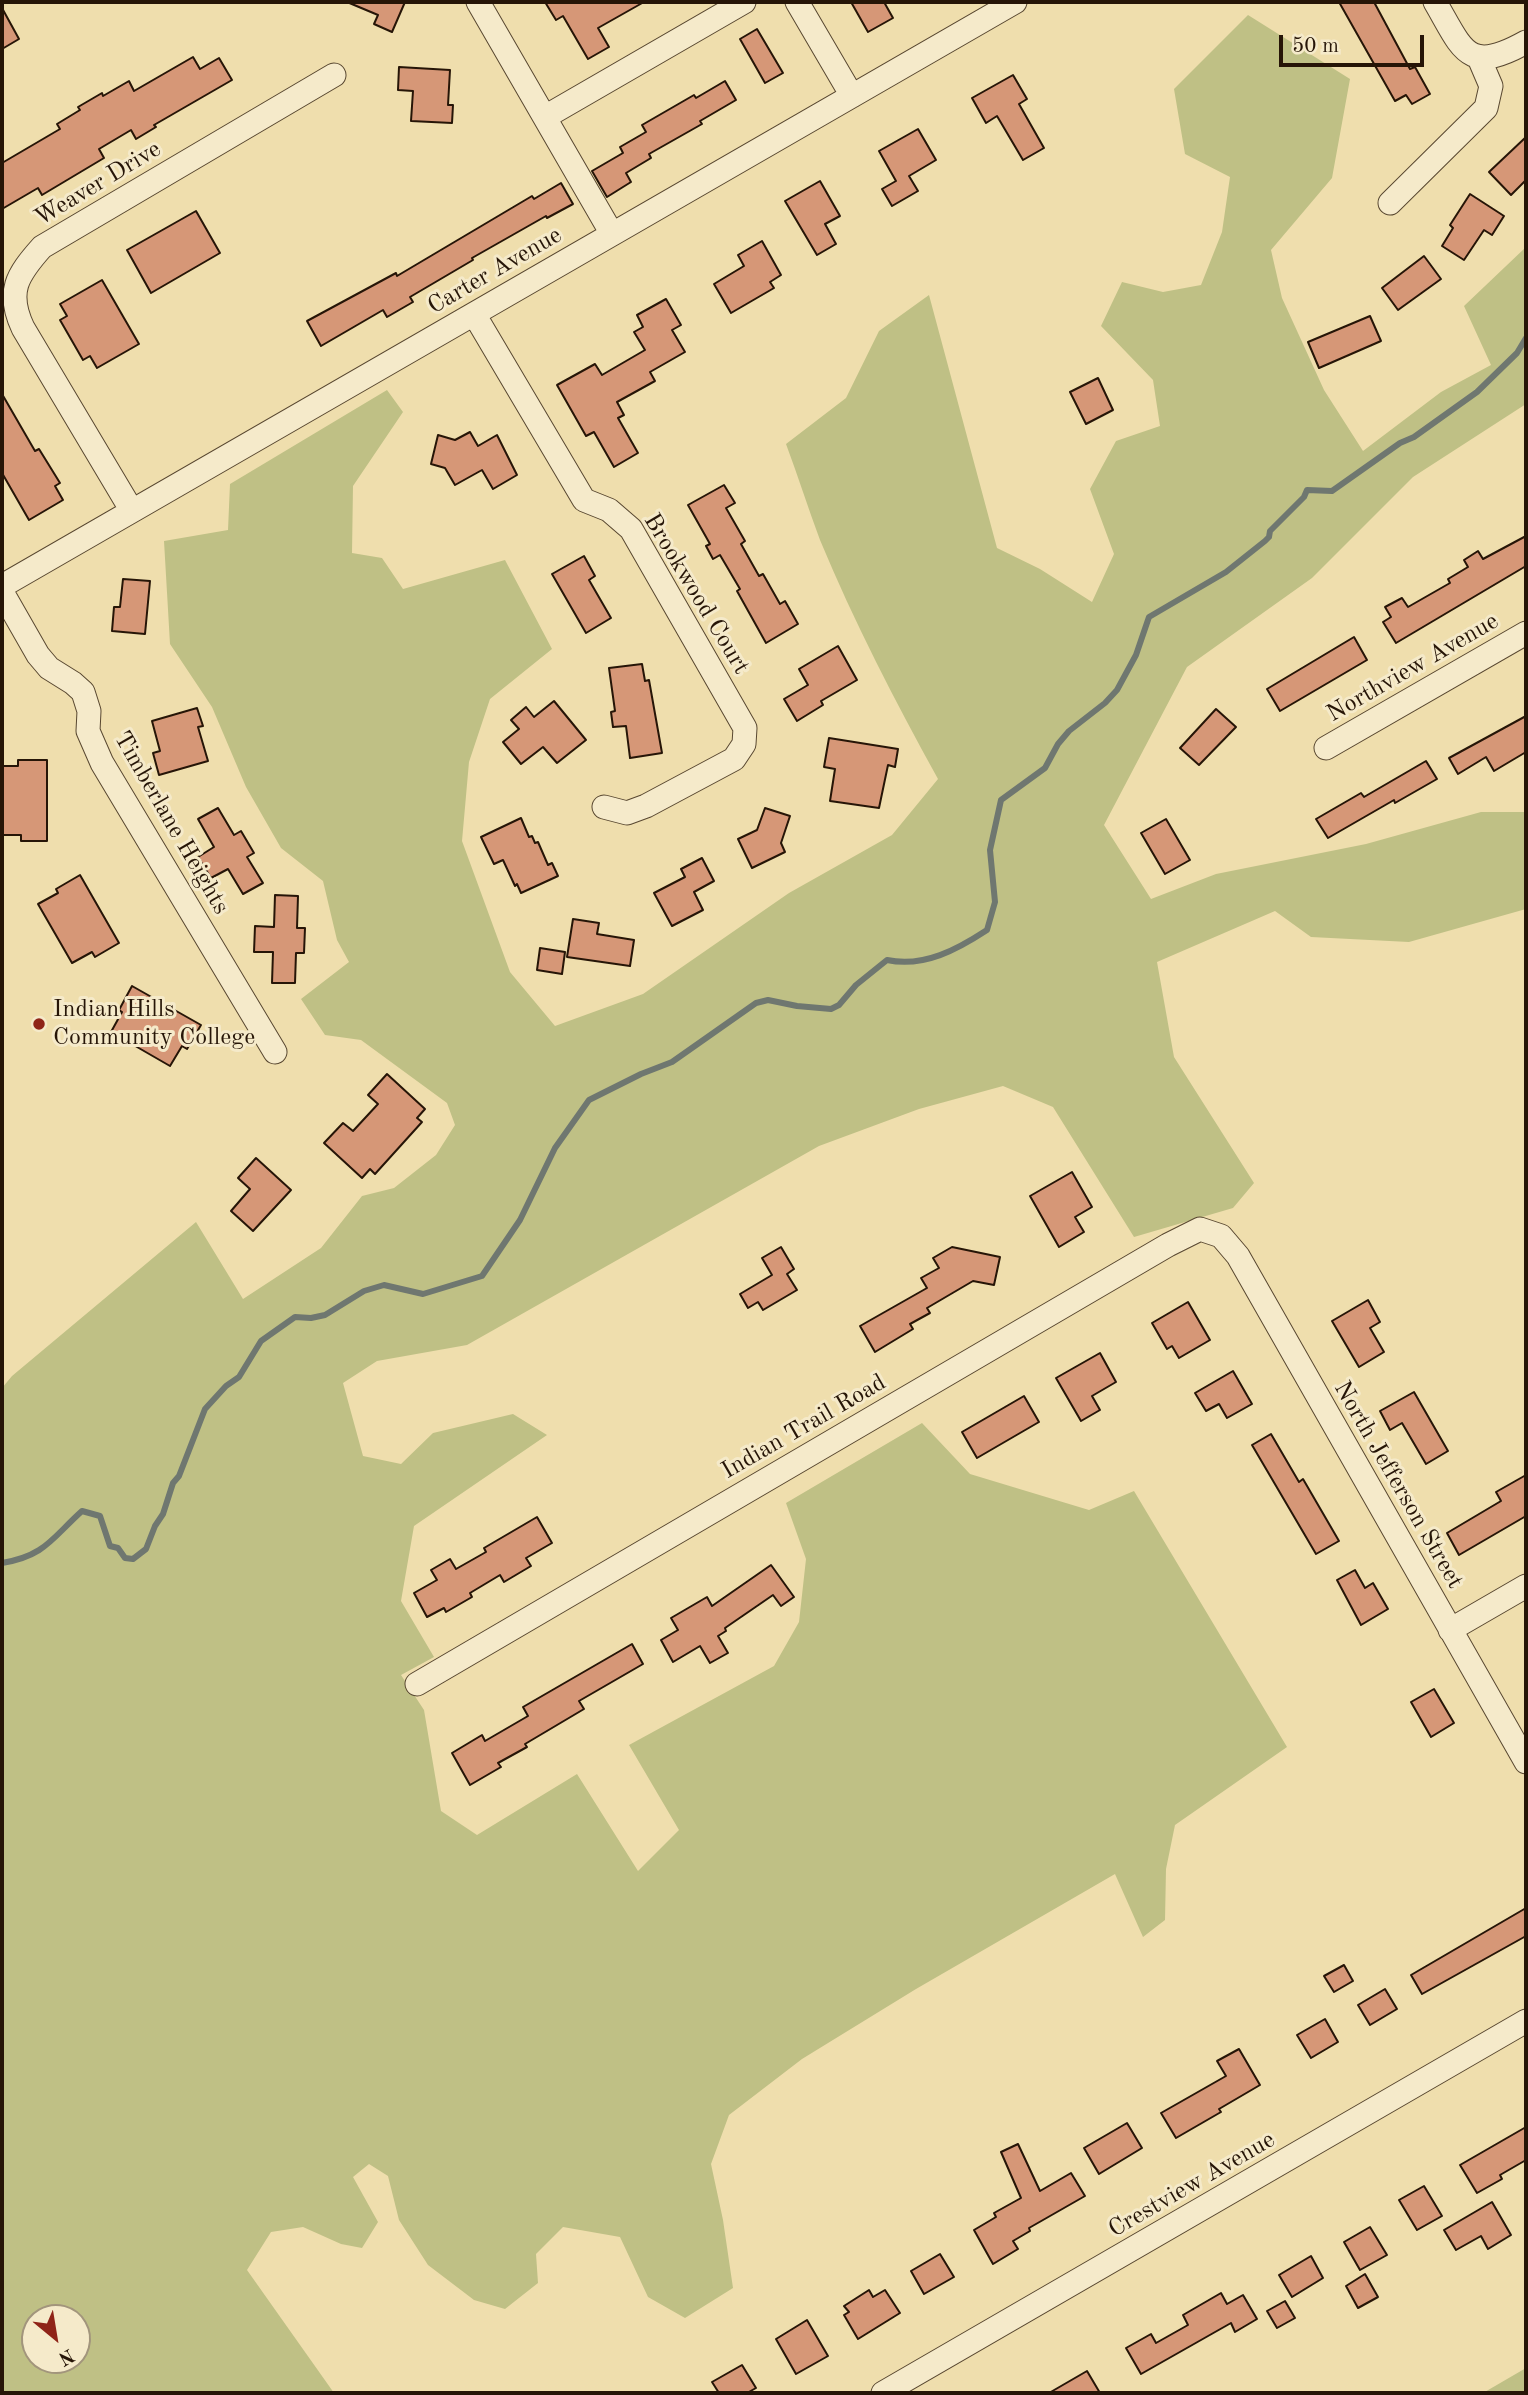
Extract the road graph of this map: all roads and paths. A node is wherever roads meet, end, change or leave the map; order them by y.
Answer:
1 (478, 2) edge
2 (744, 2) edge
3 (797, 2) edge
4 (1015, 2) edge
5 (1435, 2) edge
6 (1526, 43) edge
7 (1479, 58) junction
8 (334, 75) dead end
9 (852, 96) junction
10 (545, 117) junction
11 (1390, 203) dead end
12 (612, 234) junction
13 (474, 314) junction
14 (132, 511) junction
15 (2, 586) edge
16 (2, 592) edge
17 (1526, 633) edge
18 (1326, 748) dead end
19 (604, 807) dead end
20 (275, 1052) dead end
21 (1221, 1236) joint
22 (1526, 1586) edge
23 (1451, 1630) junction
24 (416, 1684) dead end
25 (1526, 1762) edge
26 (1526, 2021) edge
27 (883, 2393) edge

1 - 10 street
2 - 10 street
3 - 9 street
4 - 9 street, Carter Avenue
5 - 7 street
6 - 7 street
7 - 11 street
8 - 14 street, Weaver Drive
9 - 12 street, Carter Avenue
10 - 12 street
12 - 13 street, Carter Avenue
13 - 14 street, Carter Avenue
13 - 19 street, Brookwood Court
14 - 15 street, Carter Avenue
16 - 20 street, Timberlane Heights
17 - 18 street, Northview Avenue
21 - 23 street, North Jefferson Street
21 - 24 street, Indian Trail Road
22 - 23 street
23 - 25 street, North Jefferson Street
26 - 27 street, Crestview Avenue

